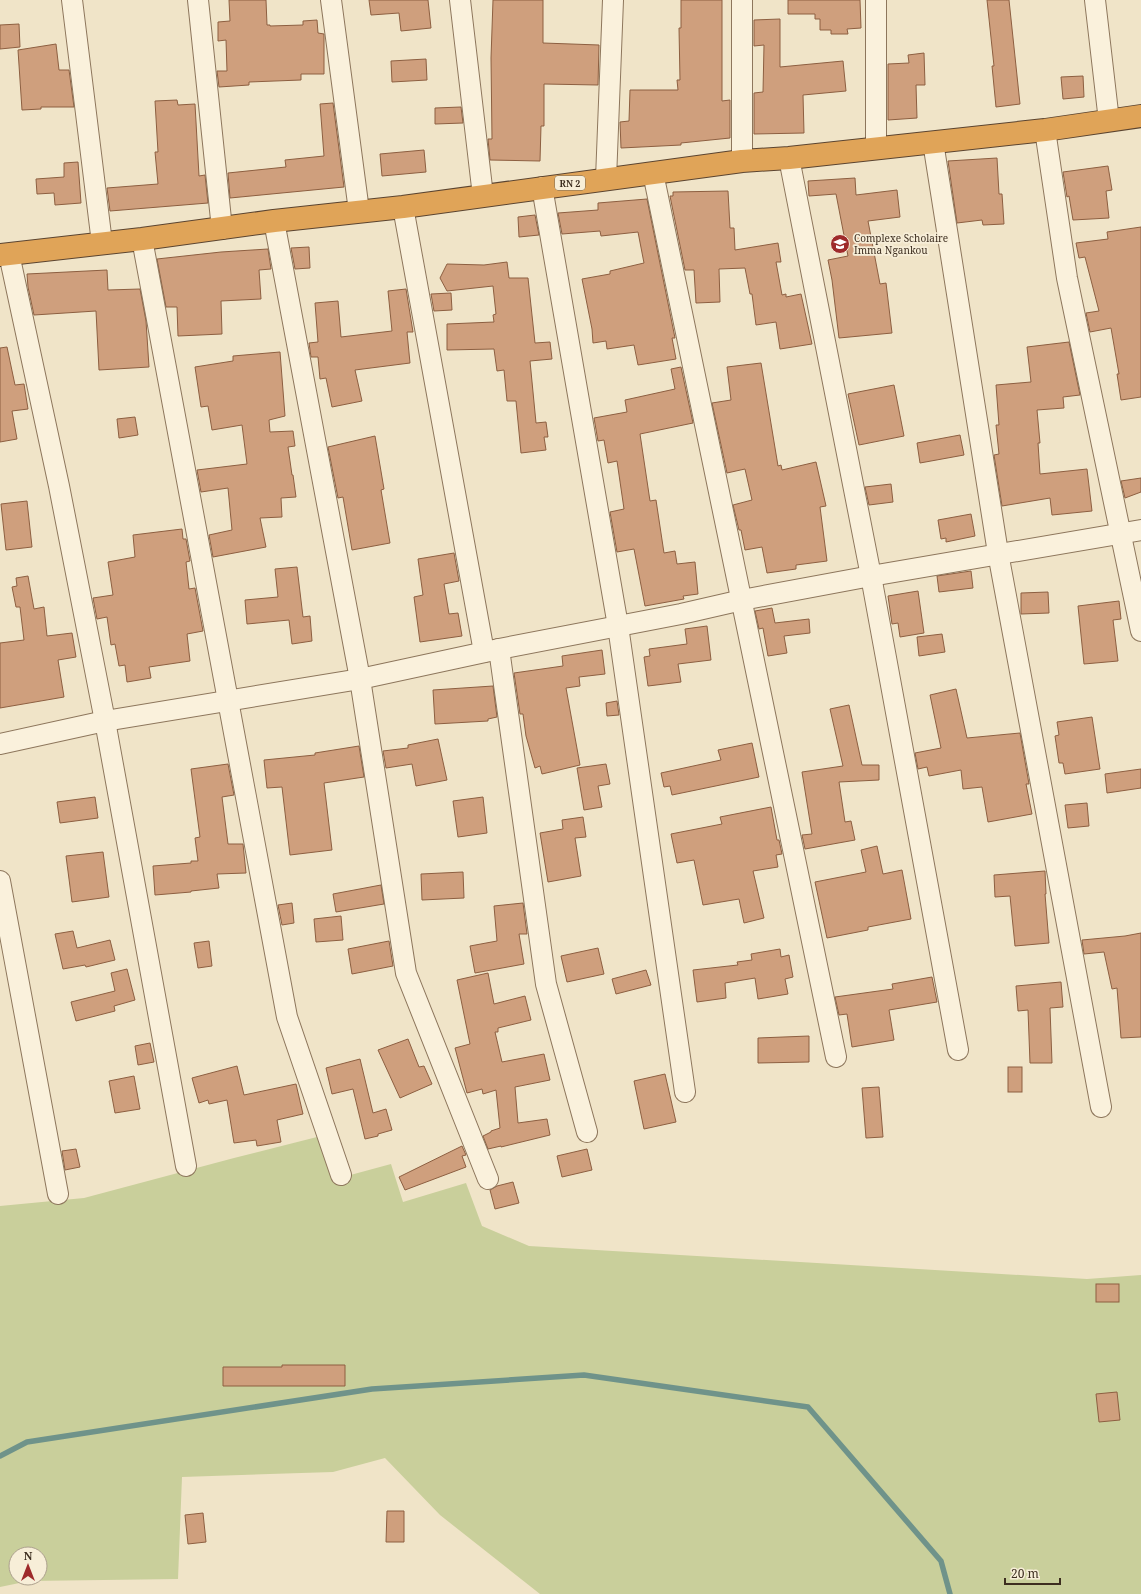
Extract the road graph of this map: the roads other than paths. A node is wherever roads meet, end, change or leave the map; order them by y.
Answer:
1 (72, 0) edge
2 (198, 0) edge
3 (331, 0) edge
4 (460, 0) edge
5 (613, 0) edge
6 (742, 0) edge
7 (876, 0) edge
8 (1095, 0) edge
9 (1141, 116) edge
10 (1109, 121) junction
11 (1044, 130) junction
12 (933, 142) junction
13 (876, 148) junction
14 (789, 158) junction
15 (742, 161) junction
16 (654, 173) junction
17 (606, 178) junction
18 (542, 187) junction
19 (483, 196) junction
20 (403, 207) junction
21 (359, 211) junction
22 (274, 221) junction
23 (222, 229) junction
24 (142, 239) junction
25 (102, 243) junction
26 (4, 254) edge
27 (1141, 530) edge
28 (1121, 534) junction
29 (998, 553) junction
30 (871, 576) junction
31 (742, 600) junction
32 (618, 626) junction
33 (1141, 631) edge
34 (491, 651) junction
35 (360, 679) junction
36 (229, 701) junction
37 (105, 721) junction
38 (0, 744) edge
39 (0, 881) edge
40 (958, 1050) dead end
41 (836, 1057) dead end
42 (684, 1092) dead end
43 (1101, 1107) dead end
44 (587, 1132) dead end
45 (186, 1166) dead end
46 (341, 1174) dead end
47 (488, 1179) dead end
48 (58, 1194) dead end

1 - 25 street
2 - 23 street
3 - 21 street
4 - 19 street
5 - 17 street
6 - 15 street
7 - 13 street
8 - 10 street
9 - 10 highway, RN 2
10 - 11 highway, RN 2
11 - 12 highway, RN 2
11 - 28 street
12 - 13 highway, RN 2
12 - 29 street
13 - 14 highway, RN 2
14 - 15 highway, RN 2
14 - 30 street
15 - 16 highway, RN 2
16 - 17 highway, RN 2
16 - 31 street
17 - 18 highway, RN 2
18 - 19 highway, RN 2
18 - 32 street
19 - 20 highway, RN 2
20 - 21 highway, RN 2
20 - 34 street
21 - 22 highway, RN 2
22 - 23 highway, RN 2
22 - 35 street
23 - 24 highway, RN 2
24 - 25 highway, RN 2
24 - 36 street
25 - 26 highway, RN 2
26 - 37 street
27 - 28 street
28 - 29 street
28 - 33 street
29 - 30 street
29 - 43 street
30 - 31 street
30 - 40 street
31 - 32 street
31 - 41 street
32 - 34 street
32 - 42 street
34 - 35 street
34 - 44 street
35 - 36 street
35 - 47 street
36 - 37 street
36 - 46 street
37 - 38 street
37 - 45 street
39 - 48 street

